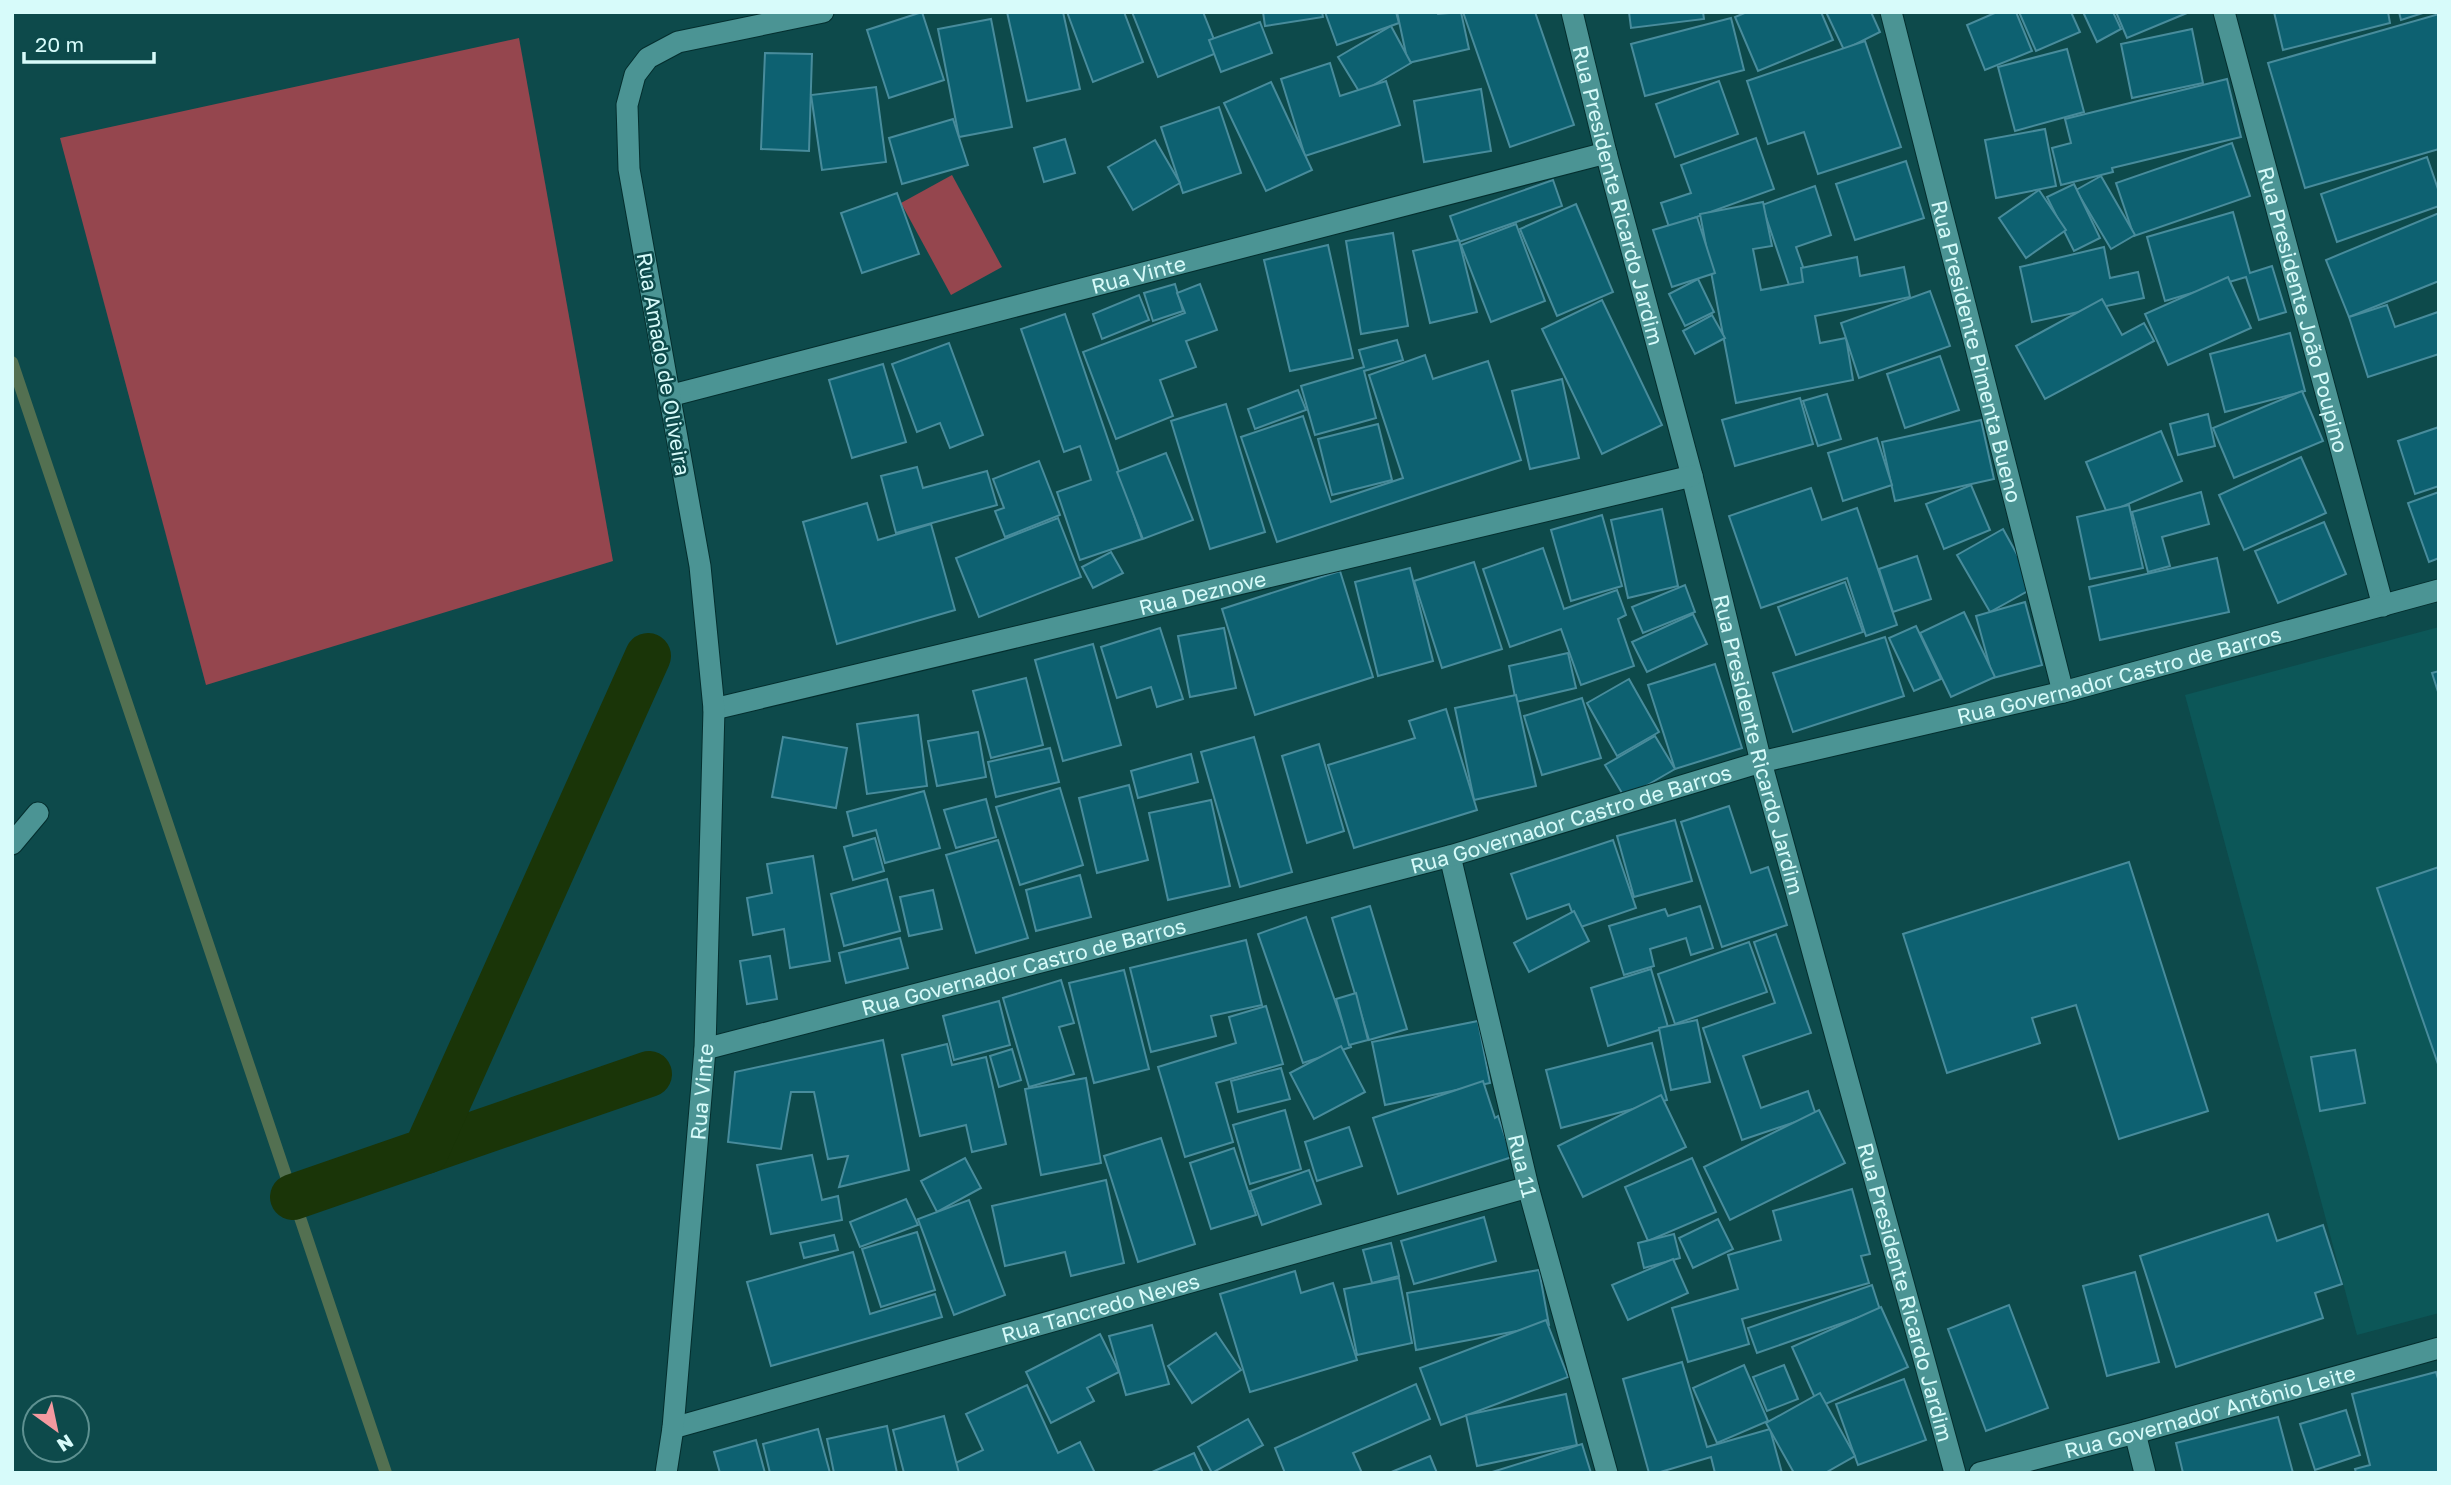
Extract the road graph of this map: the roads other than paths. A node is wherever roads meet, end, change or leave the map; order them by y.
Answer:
1 (823, 12) edge
2 (1572, 12) edge
3 (1891, 12) edge
4 (2224, 12) edge
5 (1606, 153) junction
6 (669, 396) junction
7 (1692, 476) junction
8 (2439, 590) edge
9 (2384, 606) junction
10 (2063, 692) junction
11 (715, 709) junction
12 (1761, 762) junction
13 (38, 813) dead end
14 (12, 844) edge
15 (1450, 856) junction
16 (705, 1049) junction
17 (1528, 1187) junction
18 (2439, 1348) edge
19 (673, 1428) junction
20 (2135, 1433) junction
21 (666, 1473) edge
22 (1607, 1473) edge
23 (1955, 1473) edge
24 (1980, 1473) edge
25 (2145, 1473) edge

1 - 6 street, Rua Amado de Oliveira
2 - 5 street, Rua Presidente Ricardo Jardim
3 - 10 street, Rua Presidente Pimenta Bueno
4 - 9 street, Rua Presidente João Poupino
5 - 6 street, Rua Vinte
5 - 7 street, Rua Presidente Ricardo Jardim
6 - 11 street, Rua Amado de Oliveira
7 - 11 street, Rua Deznove
7 - 12 street, Rua Presidente Ricardo Jardim
8 - 9 street, Rua Governador Castro de Barros
9 - 10 street, Rua Governador Castro de Barros
10 - 12 street, Rua Governador Castro de Barros
11 - 16 street, Rua Vinte
12 - 15 street, Rua Governador Castro de Barros
12 - 23 street, Rua Presidente Ricardo Jardim
13 - 14 street
15 - 16 street, Rua Governador Castro de Barros
15 - 17 street, Rua 11
16 - 19 street, Rua Vinte
17 - 19 street, Rua Tancredo Neves
17 - 22 street, Rua 11
18 - 20 street, Rua Governador Antônio Leite
19 - 21 street, Rua Vinte
20 - 24 street, Rua Governador Antônio Leite
20 - 25 street

